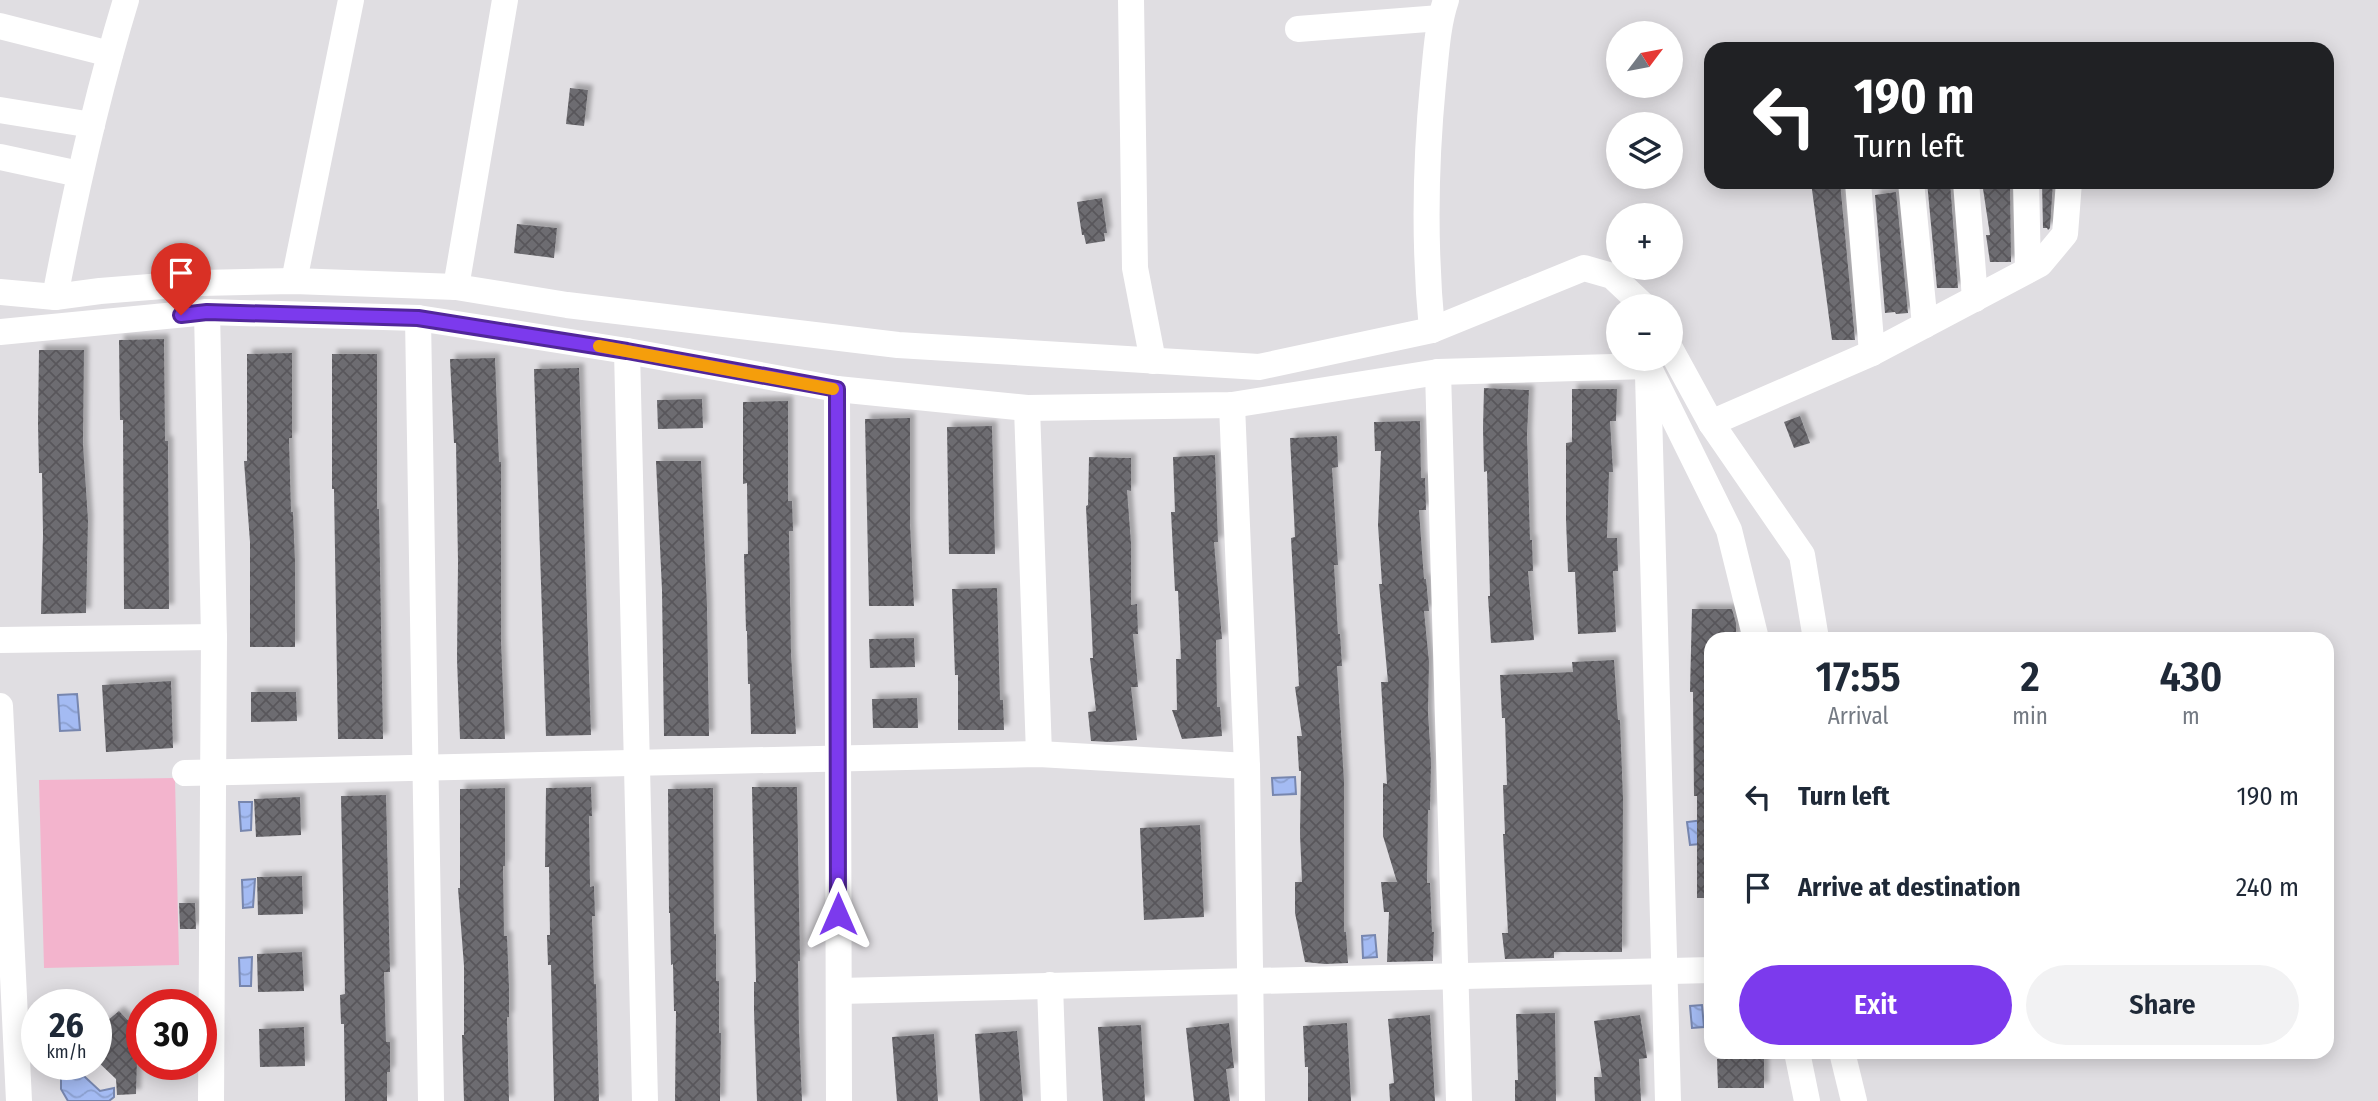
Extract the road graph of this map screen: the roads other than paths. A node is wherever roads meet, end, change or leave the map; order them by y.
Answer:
1 (127, 0) edge
2 (351, 0) edge
3 (505, 0) edge
4 (1131, 0) edge
5 (1443, 9) edge
6 (0, 26) edge
7 (1298, 29) dead end
8 (110, 54) junction
9 (0, 110) edge
10 (92, 125) junction
11 (0, 157) edge
12 (79, 174) junction
13 (1859, 189) edge
14 (1912, 189) edge
15 (1967, 189) edge
16 (2026, 189) edge
17 (2068, 189) edge
18 (2028, 270) junction
19 (293, 281) junction
20 (456, 287) junction
21 (0, 292) edge
22 (1631, 294) edge
23 (55, 297) junction
24 (1975, 299) junction
25 (207, 312) junction
26 (418, 318) junction
27 (1925, 325) junction
28 (1432, 330) junction
29 (0, 332) edge
30 (627, 351) junction
31 (1872, 353) junction
32 (1153, 361) junction
33 (1606, 367) edge
34 (1648, 371) edge
35 (1650, 371) edge
36 (1682, 371) edge
37 (1438, 372) junction
38 (837, 389) junction
39 (1233, 405) junction
40 (1027, 408) junction
41 (1711, 424) junction
42 (1754, 632) edge
43 (1814, 632) edge
44 (214, 637) junction
45 (0, 640) edge
46 (0, 706) edge
47 (1039, 754) junction
48 (838, 759) junction
49 (637, 763) junction
50 (1247, 766) junction
51 (426, 768) junction
52 (215, 772) junction
53 (186, 773) dead end
54 (1704, 970) edge
55 (1665, 971) junction
56 (1455, 976) junction
57 (1249, 981) junction
58 (1050, 985) junction
59 (839, 991) junction
60 (1798, 1059) edge
61 (1844, 1059) edge
62 (12, 1095) edge
63 (211, 1101) edge
64 (431, 1101) edge
65 (645, 1101) edge
66 (839, 1101) edge
67 (1054, 1101) edge
68 (1252, 1101) edge
69 (1459, 1101) edge
70 (1668, 1101) edge
71 (1807, 1101) edge
72 (1854, 1101) edge

1 - 8 street
2 - 19 street
3 - 20 street
4 - 32 street
5 - 7 street
5 - 28 street
6 - 8 street
8 - 10 street
9 - 10 street
10 - 12 street
11 - 12 street
12 - 23 street
13 - 31 street
14 - 27 street
15 - 24 street
16 - 18 street
17 - 18 street
18 - 24 street
19 - 20 street
19 - 23 street
20 - 32 street
21 - 23 street
22 - 28 street
24 - 27 street
25 - 26 street
25 - 29 street
25 - 44 street
26 - 30 street
26 - 51 street
27 - 31 street
28 - 32 street
30 - 38 street
30 - 49 street
31 - 41 street
33 - 37 street
34 - 55 street
35 - 42 street
36 - 41 street
37 - 39 street
37 - 56 street
38 - 40 street
38 - 48 street
39 - 40 street
39 - 50 street
40 - 47 street
41 - 43 street
44 - 45 street
44 - 52 street
46 - 62 street
47 - 48 street
47 - 50 street
48 - 49 street
48 - 59 street
49 - 51 street
49 - 65 street
50 - 57 street
51 - 52 street
51 - 64 street
52 - 53 street
52 - 63 street
54 - 55 street
55 - 56 street
55 - 70 street
56 - 57 street
56 - 69 street
57 - 58 street
57 - 68 street
58 - 59 street
58 - 67 street
59 - 66 street
60 - 71 street
61 - 72 street

